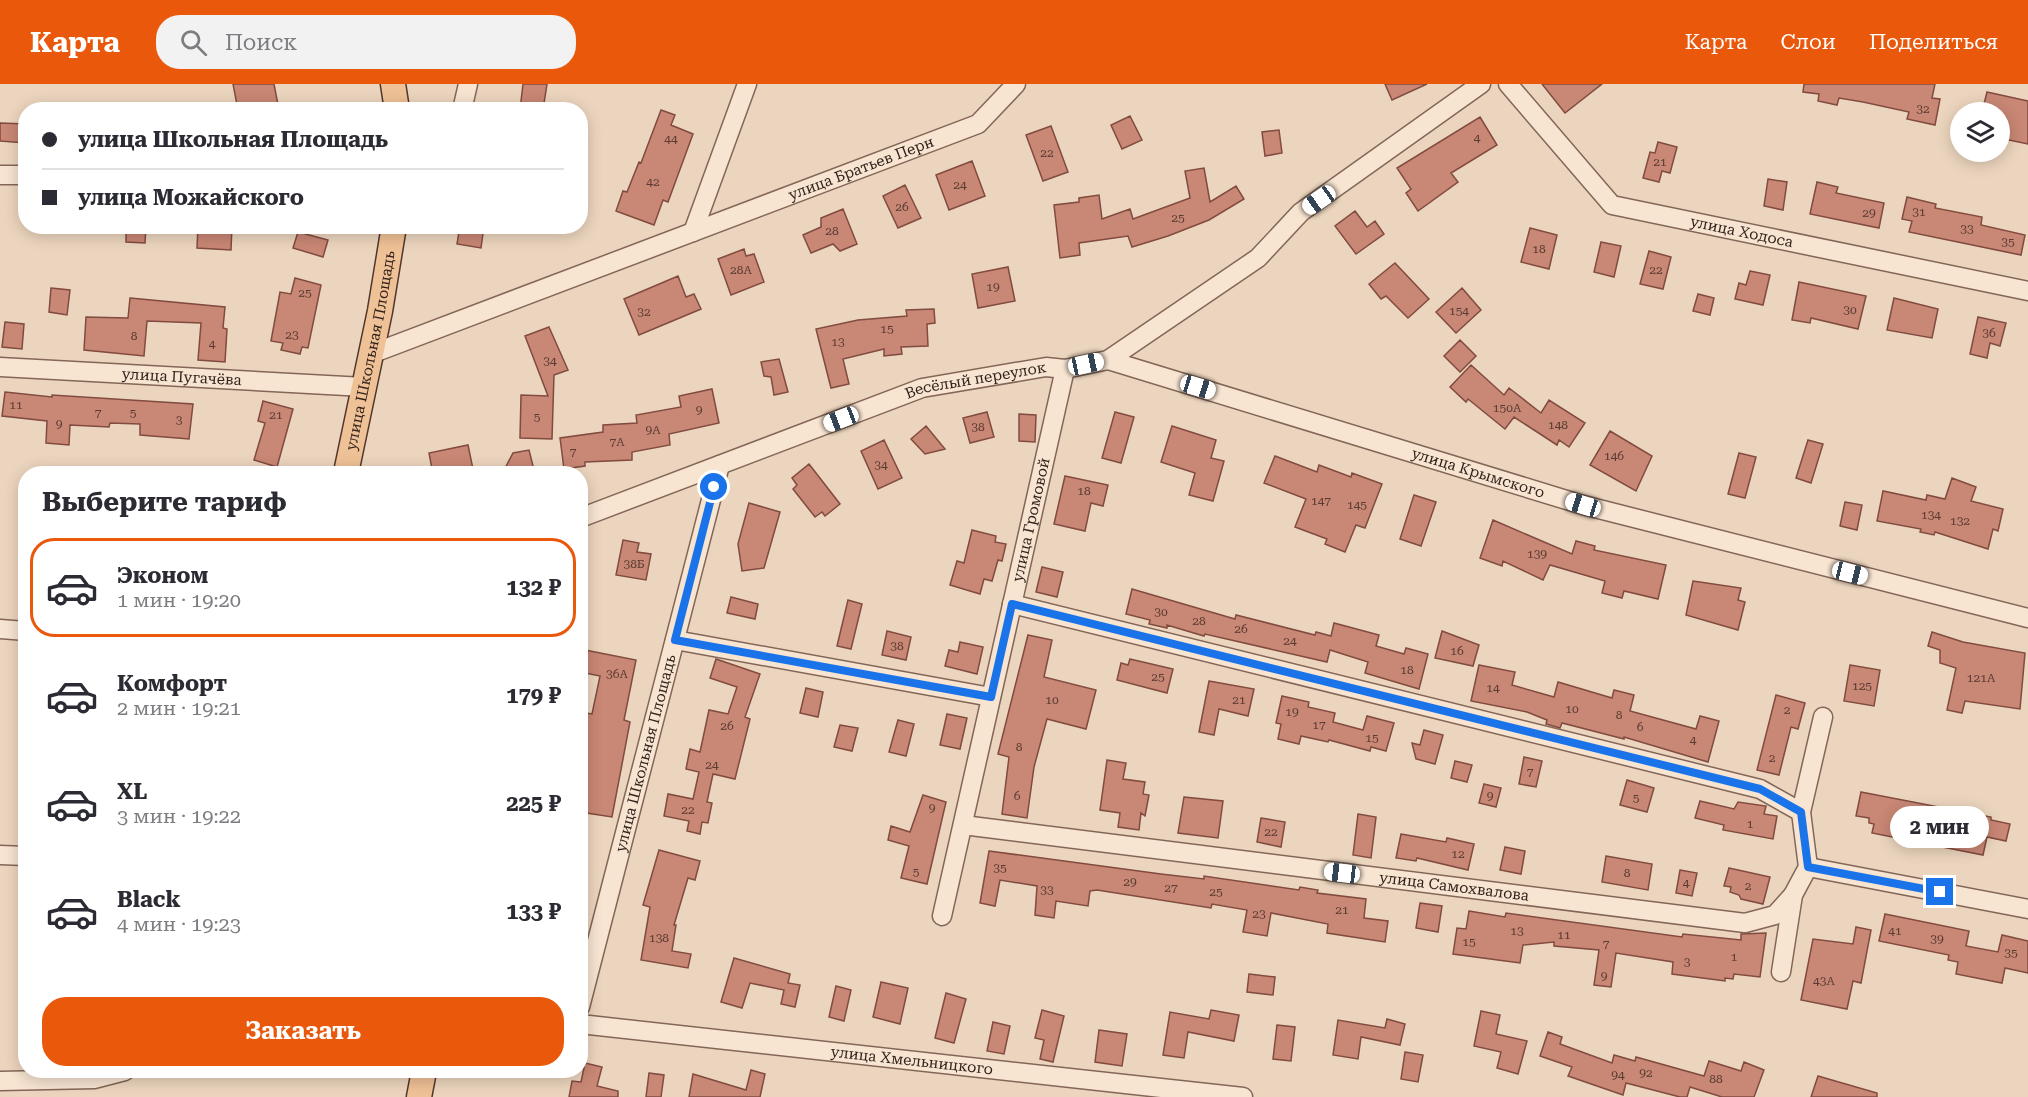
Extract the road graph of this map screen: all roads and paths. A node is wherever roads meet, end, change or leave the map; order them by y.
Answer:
1 (393, 84) edge
2 (468, 84) edge
3 (747, 84) edge
4 (1016, 84) edge
5 (1481, 84) edge
6 (1508, 84) edge
7 (396, 102) edge
8 (464, 102) edge
9 (0, 175) edge
10 (18, 175) edge
11 (693, 232) junction
12 (393, 234) edge
13 (2028, 291) edge
14 (371, 354) junction
15 (1108, 360) junction
16 (0, 367) edge
17 (1065, 369) junction
18 (364, 387) junction
19 (720, 465) junction
20 (347, 466) edge
21 (588, 515) edge
22 (1012, 604) junction
23 (2028, 618) edge
24 (0, 629) edge
25 (18, 630) edge
26 (675, 640) junction
27 (991, 697) junction
28 (1823, 717) dead end
29 (1801, 812) junction
30 (963, 825) junction
31 (0, 855) edge
32 (18, 856) edge
33 (1808, 867) junction
34 (1793, 895) junction
35 (2028, 909) edge
36 (942, 916) dead end
37 (1781, 972) dead end
38 (588, 976) edge
39 (588, 1025) edge
40 (98, 1078) edge
41 (423, 1078) edge
42 (0, 1081) edge
43 (419, 1097) edge
44 (1243, 1097) edge

1 - 7 main road
2 - 8 street
3 - 11 street
4 - 11 street, улица Братьев Перн
5 - 15 street, Весёлый переулок
6 - 13 street, улица Ходоса
9 - 10 street
11 - 14 street, улица Братьев Перн
12 - 14 main road, улица Школьная Площадь
14 - 18 main road, улица Школьная Площадь
15 - 17 street, Весёлый переулок
15 - 23 street, улица Крымского
16 - 18 street, улица Пугачёва
17 - 19 street, Весёлый переулок
17 - 22 street, улица Громовой
18 - 20 main road, улица Школьная Площадь
19 - 21 street, Весёлый переулок
19 - 26 street, улица Школьная Площадь
22 - 27 street, улица Громовой
22 - 29 street
24 - 25 street
26 - 27 street
26 - 38 street, улица Школьная Площадь
27 - 30 street, улица Громовой
28 - 29 street
29 - 33 street
30 - 34 street, улица Самохвалова
30 - 36 street, улица Громовой
31 - 32 street
33 - 34 street
33 - 35 street
34 - 37 street
39 - 44 street, улица Хмельницкого
40 - 42 street
41 - 43 main road

